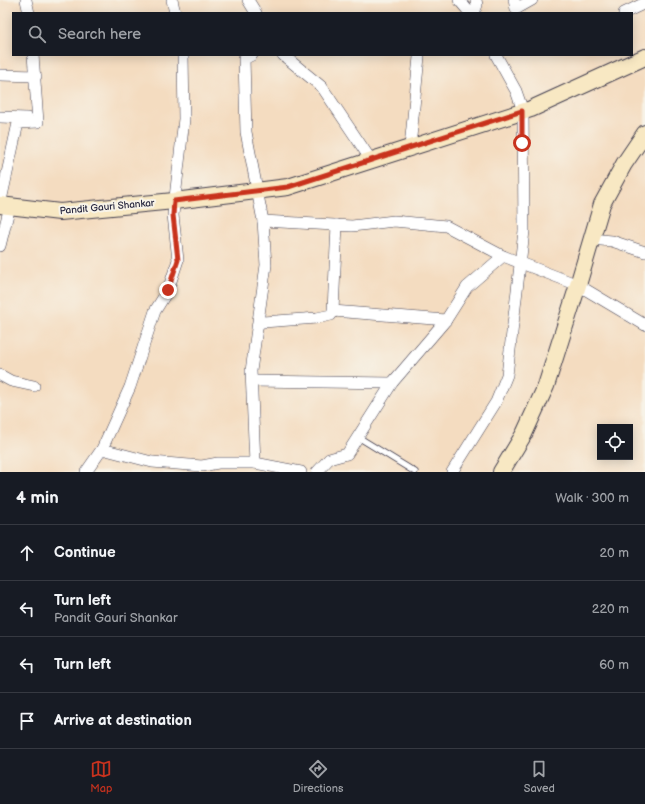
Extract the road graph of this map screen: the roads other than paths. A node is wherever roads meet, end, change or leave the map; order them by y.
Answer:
1 (26, 0) edge
2 (172, 0) edge
3 (248, 0) edge
4 (459, 0) edge
5 (476, 0) edge
6 (514, 0) edge
7 (532, 0) edge
8 (645, 3) edge
9 (29, 12) edge
10 (175, 12) edge
11 (255, 12) edge
12 (469, 12) edge
13 (474, 12) edge
14 (626, 12) edge
15 (34, 56) edge
16 (183, 56) edge
17 (250, 56) edge
18 (285, 56) edge
19 (497, 56) edge
20 (419, 57) dead end
21 (645, 57) edge
22 (0, 76) edge
23 (36, 76) junction
24 (522, 111) junction
25 (0, 117) edge
26 (38, 118) junction
27 (645, 133) edge
28 (410, 147) junction
29 (371, 160) junction
30 (258, 190) junction
31 (174, 201) junction
32 (3, 206) edge
33 (263, 221) junction
34 (337, 225) junction
35 (590, 239) junction
36 (0, 246) edge
37 (645, 252) edge
38 (503, 256) junction
39 (521, 264) junction
40 (578, 285) junction
41 (333, 311) junction
42 (446, 320) junction
43 (258, 324) junction
44 (645, 325) edge
45 (0, 375) edge
46 (252, 381) junction
47 (392, 384) junction
48 (34, 386) dead end
49 (358, 437) junction
50 (102, 449) junction
51 (255, 464) junction
52 (86, 472) edge
53 (301, 472) edge
54 (317, 472) edge
55 (415, 472) edge
56 (452, 472) edge
57 (501, 472) edge

1 - 9 street
2 - 10 street
3 - 11 street
4 - 12 street
5 - 13 street
6 - 7 street
8 - 14 street
15 - 23 street
16 - 31 street
17 - 30 street
18 - 29 street
19 - 24 street
20 - 28 street
21 - 24 street, Pandit Gauri Shankar
22 - 23 street
23 - 26 street
24 - 28 street, Pandit Gauri Shankar
24 - 39 street
25 - 26 street
26 - 32 street
27 - 35 street
28 - 29 street, Pandit Gauri Shankar
29 - 30 street, Pandit Gauri Shankar
30 - 31 street, Pandit Gauri Shankar
30 - 33 street
31 - 32 street, Pandit Gauri Shankar
31 - 50 street
32 - 36 street
33 - 34 street
33 - 43 street
34 - 38 street
34 - 41 street
35 - 37 street
35 - 40 street
38 - 39 street
38 - 42 street
39 - 40 street
39 - 56 street
40 - 44 street
40 - 57 street
41 - 42 street
41 - 43 street
42 - 47 street
43 - 46 street
45 - 48 street
46 - 47 street
46 - 51 street
47 - 49 street
49 - 54 street
49 - 55 lane
50 - 51 street
50 - 52 street
51 - 53 street

